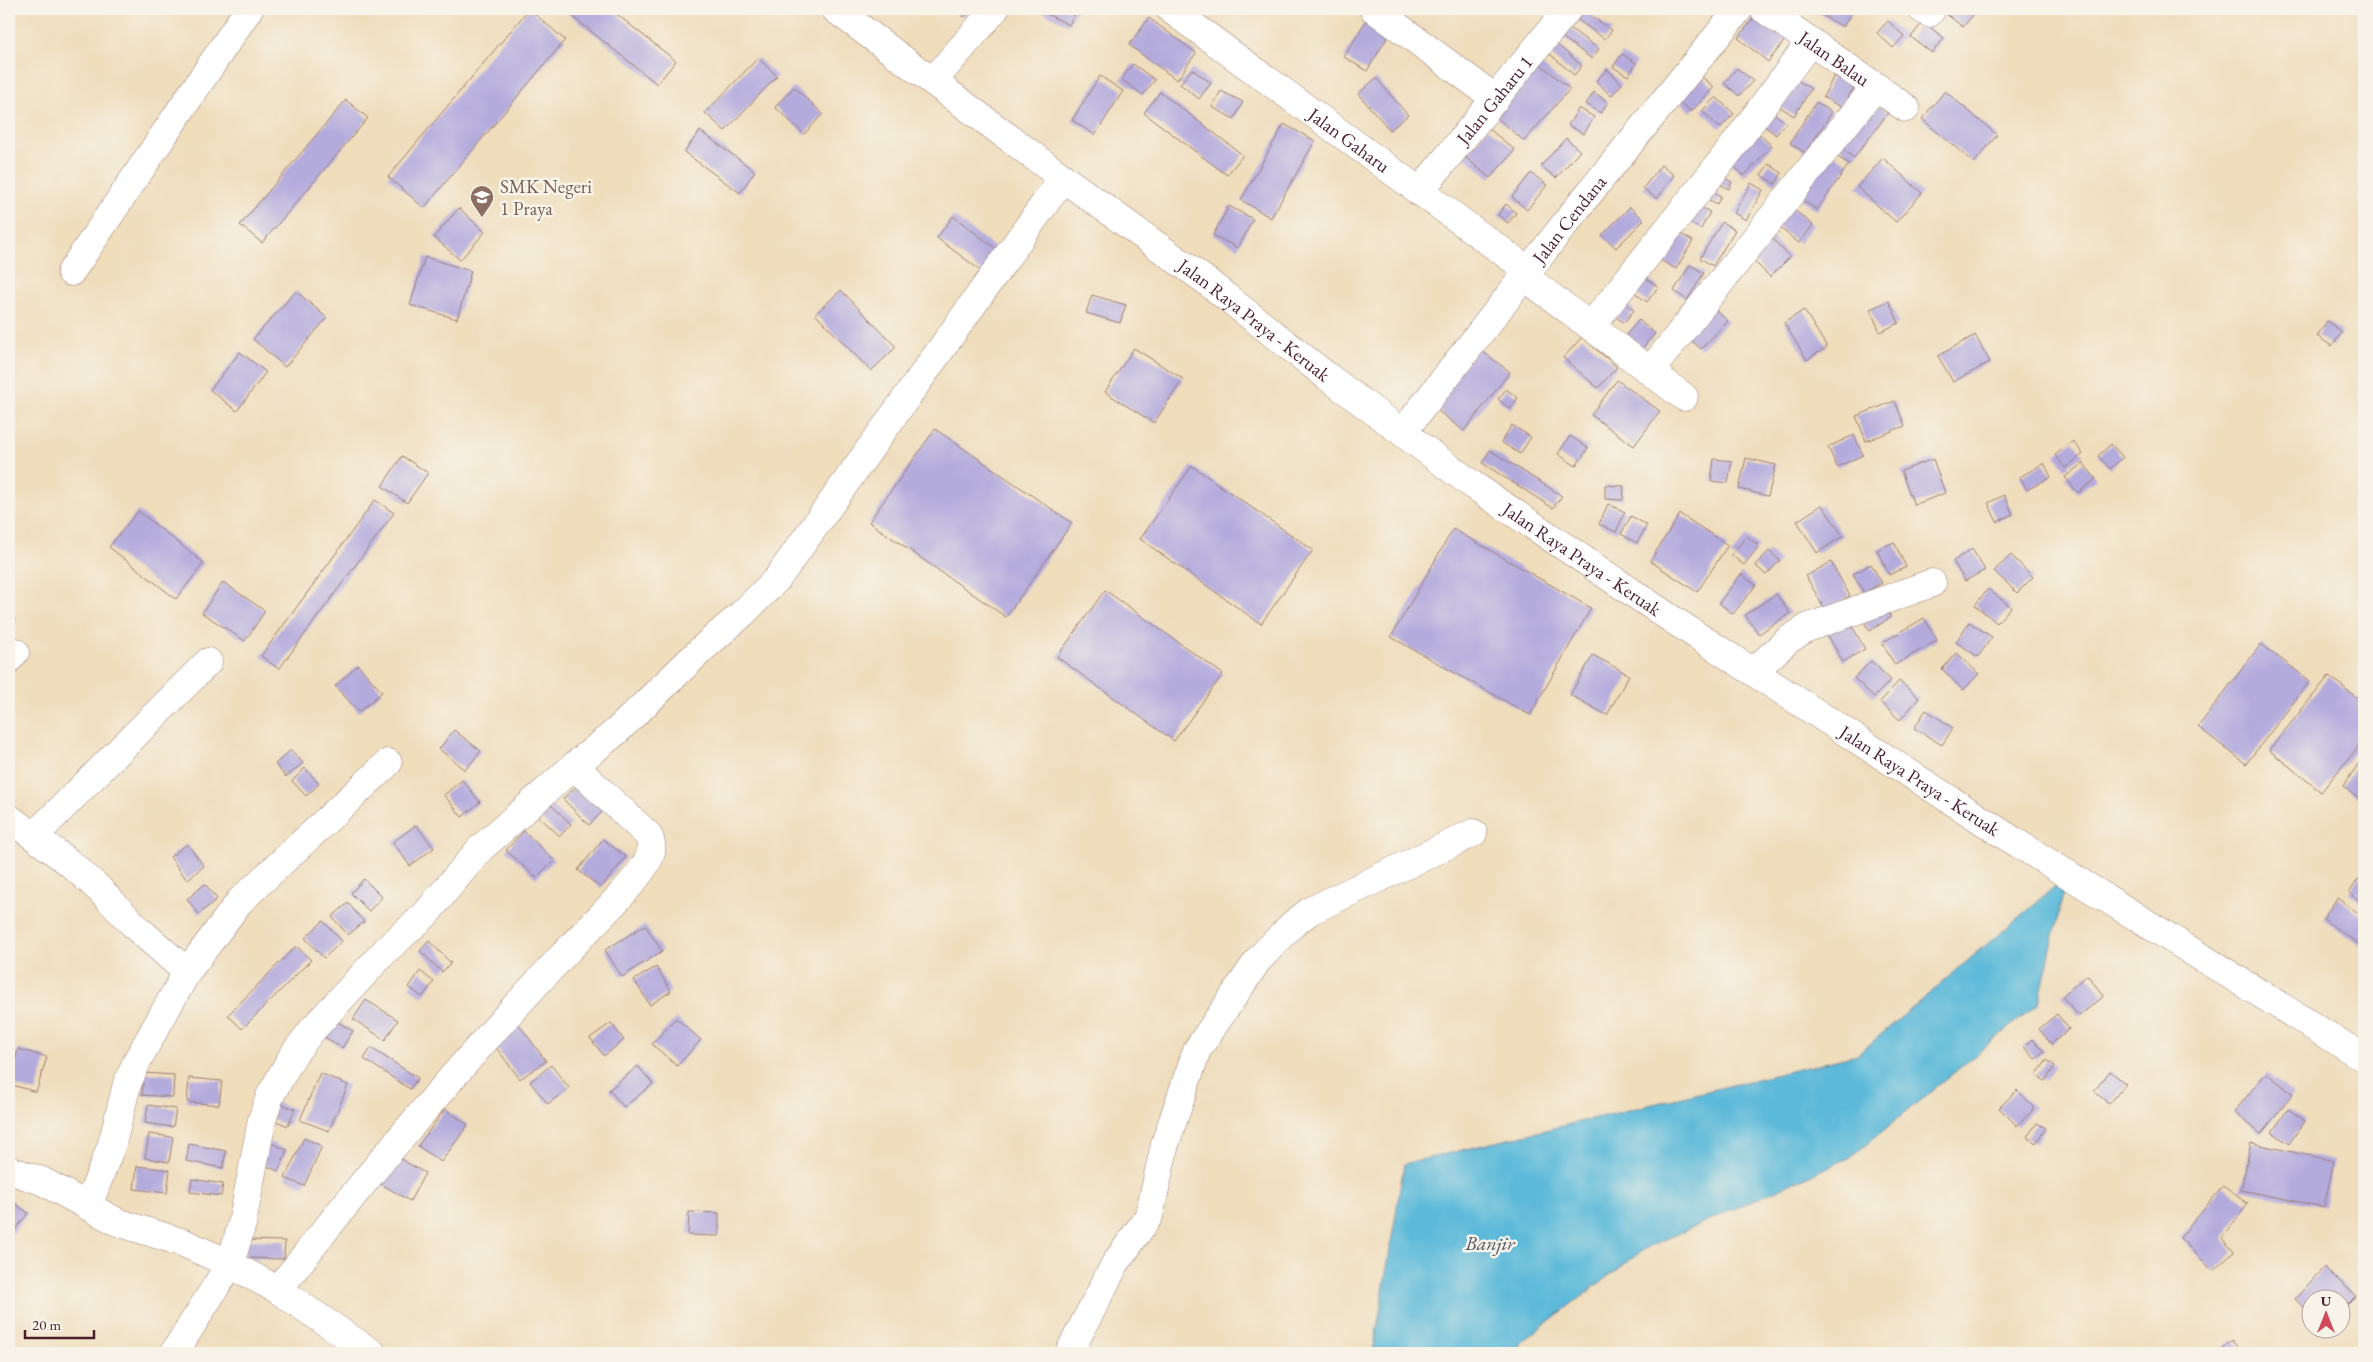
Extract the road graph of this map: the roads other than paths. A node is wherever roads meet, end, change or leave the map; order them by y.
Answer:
1 (249, 9) edge
2 (835, 9) edge
3 (995, 9) edge
4 (1170, 9) edge
5 (1374, 9) edge
6 (1568, 9) edge
7 (1739, 9) edge
8 (1764, 9) edge
9 (1810, 42) junction
10 (933, 81) junction
11 (1876, 86) junction
12 (1496, 99) junction
13 (1906, 108) dead end
14 (1062, 178) junction
15 (1420, 192) junction
16 (71, 272) dead end
17 (1527, 274) junction
18 (1592, 326) junction
19 (1650, 371) junction
20 (1684, 396) dead end
21 (1403, 432) junction
22 (1932, 583) dead end
23 (208, 662) dead end
24 (1754, 671) junction
25 (388, 763) dead end
26 (574, 766) junction
27 (9, 818) edge
28 (1473, 833) dead end
29 (34, 836) junction
30 (187, 972) junction
31 (2364, 1058) edge
32 (9, 1170) edge
33 (88, 1206) junction
34 (230, 1264) junction
35 (278, 1290) junction
36 (174, 1353) edge
37 (372, 1353) edge
38 (1069, 1353) edge

1 - 16 street
2 - 10 street, Jalan Raya Praya - Keruak
3 - 10 street
4 - 15 street, Jalan Gaharu
5 - 12 street
6 - 12 street, Jalan Gaharu 1
7 - 17 street, Jalan Cendana
8 - 9 street, Jalan Balau
9 - 11 street, Jalan Balau
9 - 18 street
10 - 14 street, Jalan Raya Praya - Keruak
11 - 13 street, Jalan Balau
11 - 19 street
12 - 15 street, Jalan Gaharu 1
14 - 21 street, Jalan Raya Praya - Keruak
14 - 26 street
15 - 17 street, Jalan Gaharu
17 - 18 street, Jalan Gaharu
17 - 21 street, Jalan Cendana
18 - 19 street, Jalan Gaharu
19 - 20 street, Jalan Gaharu
21 - 24 street, Jalan Raya Praya - Keruak
22 - 24 street
23 - 29 street
24 - 31 street, Jalan Raya Praya - Keruak
25 - 30 street
26 - 34 street
26 - 35 street
27 - 29 street
28 - 38 street
29 - 30 street
30 - 33 street
32 - 33 street
33 - 34 street
34 - 35 street
34 - 36 street
35 - 37 street

